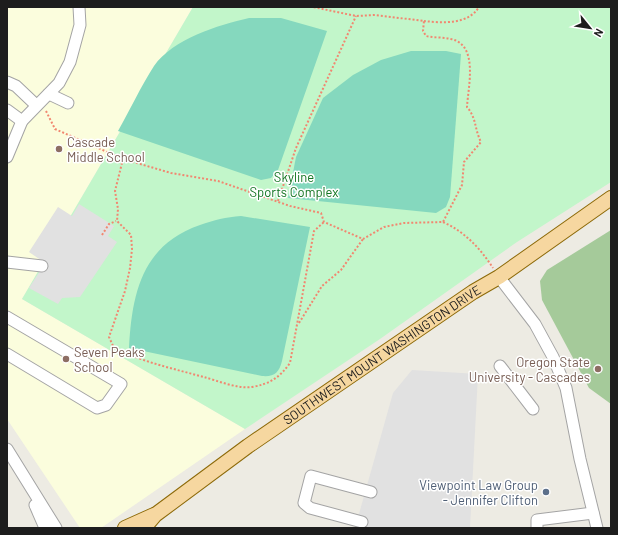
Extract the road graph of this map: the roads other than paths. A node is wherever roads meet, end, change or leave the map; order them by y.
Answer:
1 (79, 7) edge
2 (7, 82) edge
3 (68, 104) dead end
4 (35, 107) junction
5 (7, 110) edge
6 (7, 156) edge
7 (611, 198) edge
8 (7, 262) edge
9 (42, 266) dead end
10 (499, 277) junction
11 (7, 317) edge
12 (7, 354) edge
13 (500, 366) dead end
14 (533, 409) dead end
15 (7, 449) edge
16 (17, 466) junction
17 (371, 492) dead end
18 (593, 513) junction
19 (155, 515) junction
20 (362, 522) dead end
21 (45, 528) edge
22 (56, 528) edge
23 (125, 528) edge
24 (144, 528) edge
25 (537, 528) edge
26 (597, 528) edge

1 - 4 street
2 - 4 street
3 - 4 street
4 - 5 street
4 - 6 street
7 - 10 main road, SOUTHWEST MOUNT WASHINGTON DRIVE
8 - 9 street
10 - 18 street
10 - 19 main road, SOUTHWEST MOUNT WASHINGTON DRIVE
11 - 12 street
13 - 14 street
15 - 16 street
16 - 21 street
16 - 22 street
17 - 20 street
18 - 25 street
18 - 26 street
19 - 23 main road, SOUTHWEST MOUNT WASHINGTON DRIVE
19 - 24 main road, SOUTHWEST MOUNT WASHINGTON DRIVE

